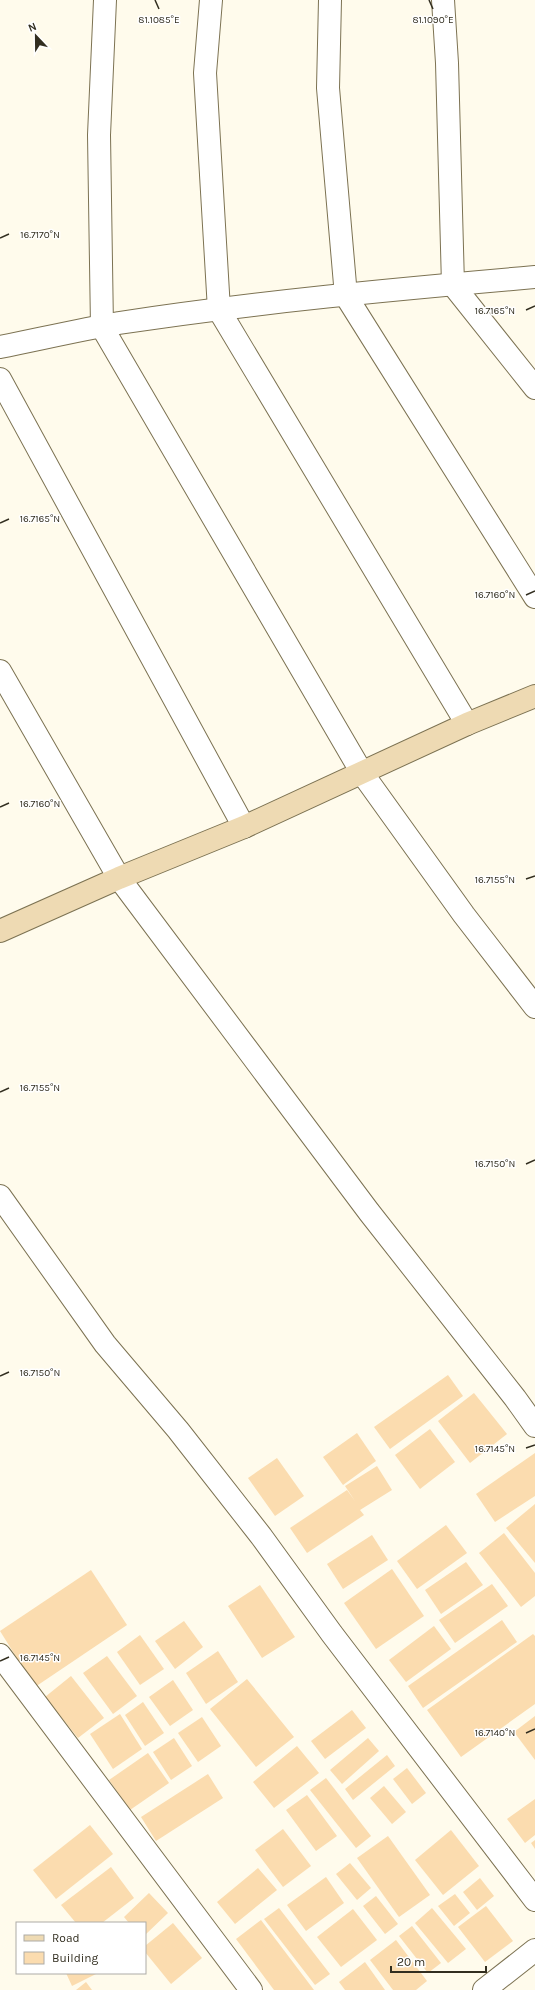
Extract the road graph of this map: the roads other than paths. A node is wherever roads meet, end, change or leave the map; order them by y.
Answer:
1 (105, 0) edge
2 (211, 0) edge
3 (330, 0) edge
4 (442, 0) edge
5 (535, 277) edge
6 (453, 284) junction
7 (346, 296) junction
8 (220, 310) junction
9 (102, 327) junction
10 (0, 346) edge
11 (0, 380) edge
12 (535, 388) edge
13 (535, 597) edge
14 (0, 671) edge
15 (535, 696) edge
16 (467, 724) junction
17 (362, 773) junction
18 (244, 827) junction
19 (119, 878) junction
20 (0, 931) edge
21 (535, 1007) edge
22 (0, 1196) edge
23 (535, 1426) edge
24 (0, 1655) edge
25 (535, 1900) edge
26 (535, 1950) edge
27 (251, 1990) edge
28 (484, 1990) edge

1 - 9 street
2 - 8 street
3 - 7 street
4 - 6 street
5 - 6 street
6 - 7 street
6 - 12 street
7 - 8 street
7 - 13 street
8 - 9 street
8 - 16 street
9 - 10 street
9 - 17 street
11 - 18 street
14 - 19 street
15 - 16 main road
16 - 17 main road
17 - 18 main road
17 - 21 street
18 - 19 main road
19 - 20 main road
19 - 23 street
22 - 25 street
24 - 27 street
26 - 28 street

